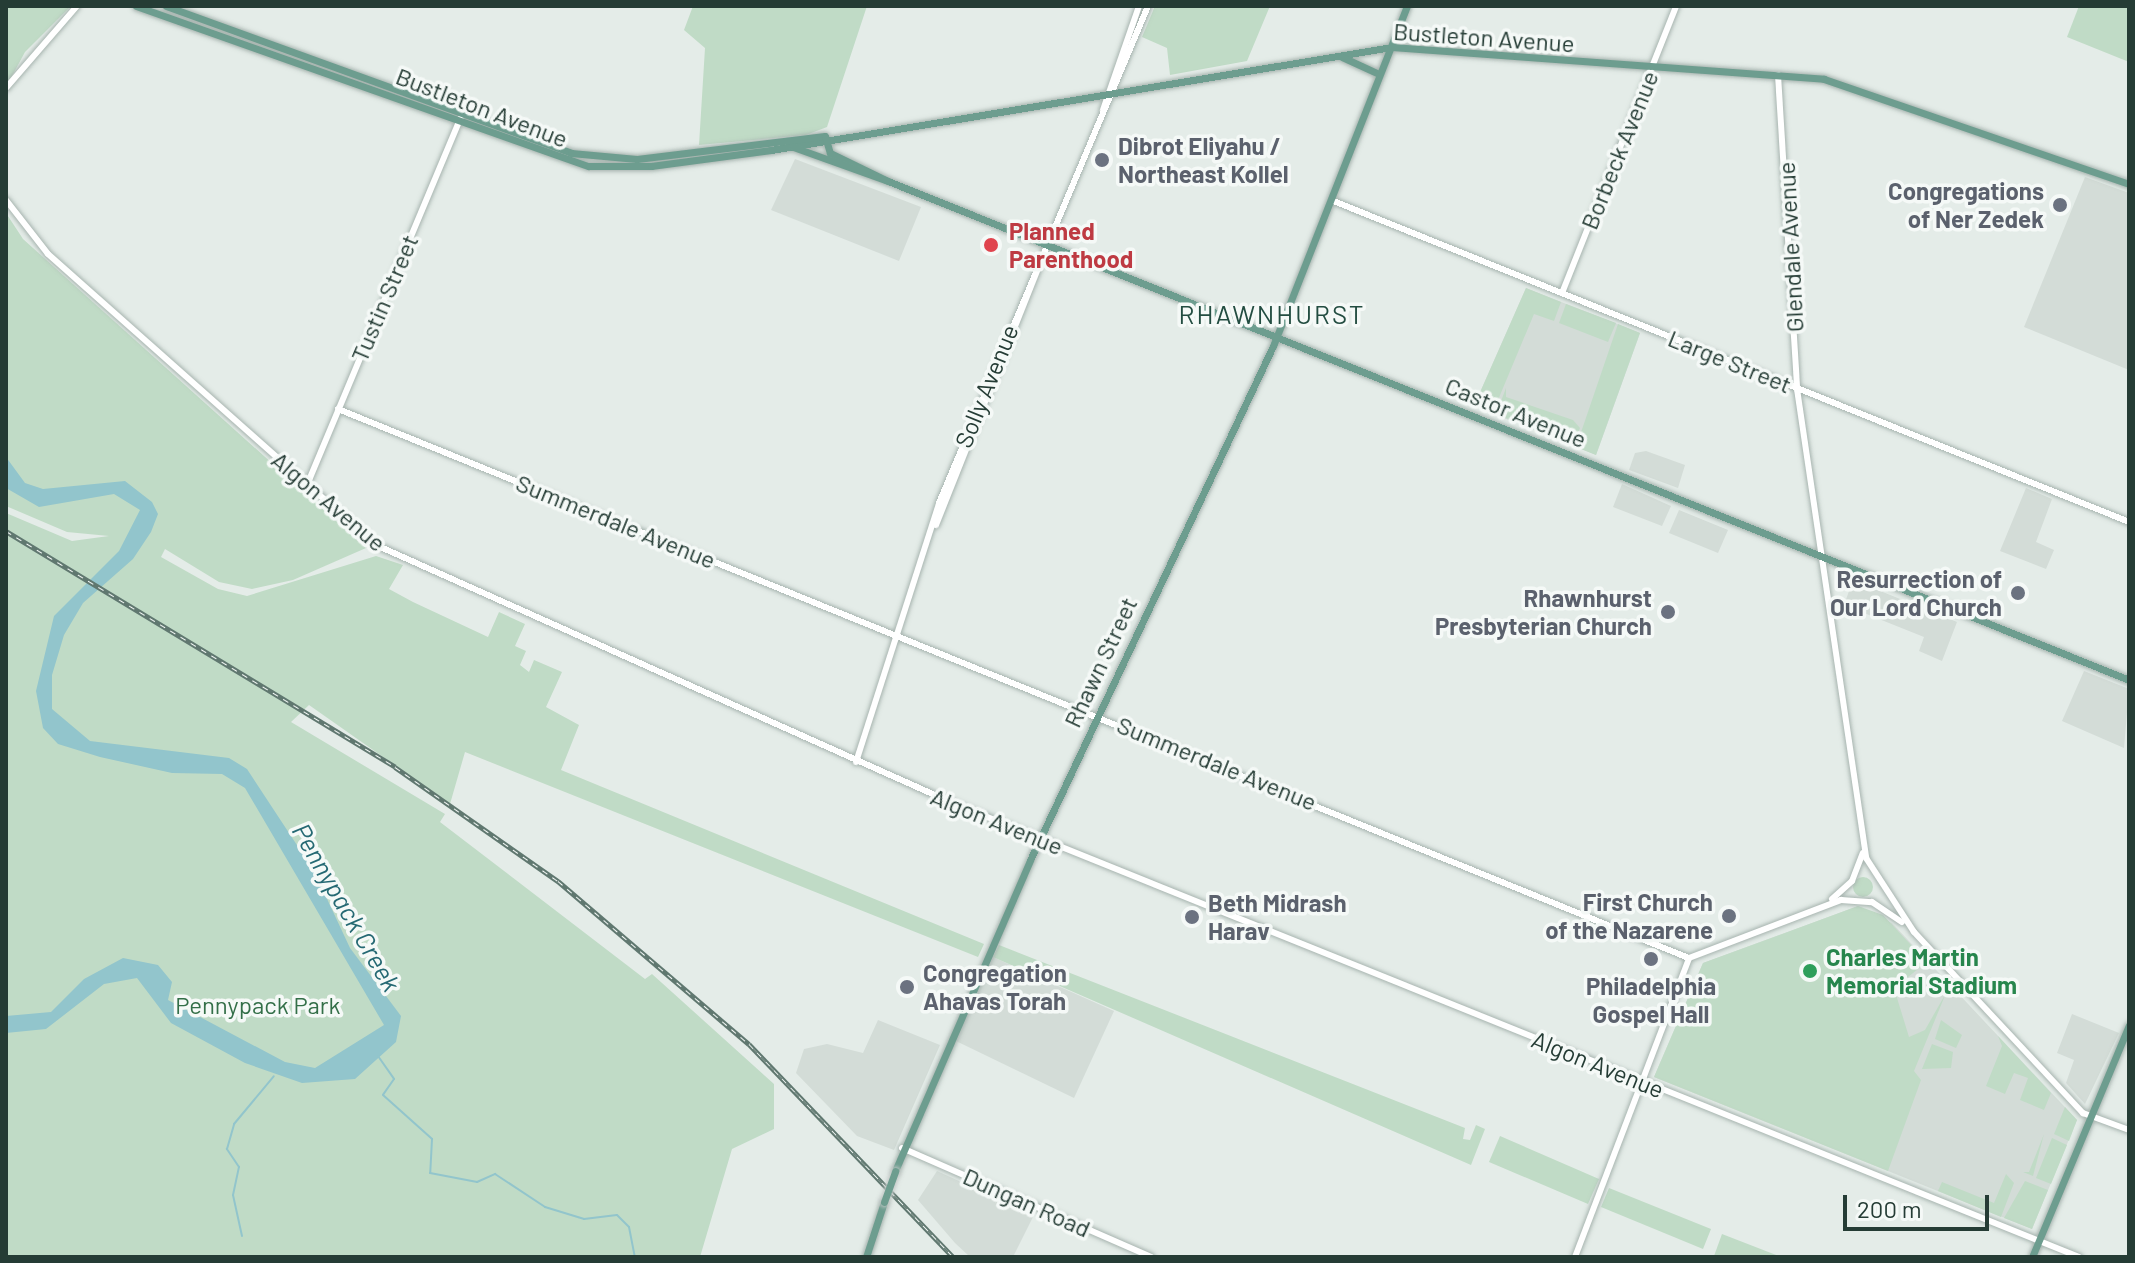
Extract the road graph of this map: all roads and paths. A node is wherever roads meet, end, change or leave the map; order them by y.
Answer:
1 (77, 6) edge
2 (136, 6) edge
3 (166, 6) edge
4 (1139, 6) edge
5 (1148, 6) edge
6 (1407, 6) edge
7 (1676, 6) edge
8 (1392, 47) junction
9 (1341, 56) junction
10 (1651, 69) junction
11 (1379, 74) junction
12 (1778, 75) junction
13 (1376, 86) junction
14 (6, 88) edge
15 (1112, 95) junction
16 (1102, 97) junction
17 (1103, 110) junction
18 (463, 112) junction
19 (458, 121) junction
20 (825, 136) junction
21 (790, 146) junction
22 (632, 163) junction
23 (888, 181) junction
24 (2129, 184) edge
25 (6, 200) edge
26 (1331, 200) junction
27 (1047, 245) junction
28 (1562, 293) junction
29 (1276, 337) junction
30 (1797, 389) junction
31 (338, 409) junction
32 (307, 485) junction
33 (2129, 522) edge
34 (1822, 556) junction
35 (892, 632) junction
36 (2129, 680) edge
37 (1098, 715) junction
38 (856, 762) junction
39 (1040, 839) junction
40 (1863, 846) junction
41 (1853, 879) junction
42 (1876, 881) junction
43 (1864, 900) junction
44 (1825, 904) junction
45 (1914, 932) junction
46 (1689, 958) junction
47 (2129, 1025) edge
48 (1646, 1082) junction
49 (2091, 1116) junction
50 (2129, 1130) edge
51 (902, 1148) junction
52 (2038, 1241) junction
53 (866, 1257) edge
54 (1151, 1257) edge
55 (1575, 1257) edge
56 (2032, 1257) edge
57 (2079, 1257) edge

1 - 14 street
2 - 19 main road, Bustleton Avenue
3 - 18 main road, Bustleton Avenue
4 - 16 street, Solly Avenue
5 - 15 street, Solly Avenue
6 - 8 main road, Rhawn Street
7 - 10 street, Borbeck Avenue
8 - 9 main road, Bustleton Avenue
8 - 10 main road, Bustleton Avenue
8 - 11 main road, Rhawn Street
8 - 13 main road, Rhawn Street
9 - 11 main road
9 - 15 main road, Bustleton Avenue
10 - 12 main road, Bustleton Avenue
10 - 28 street, Borbeck Avenue
11 - 13 main road, Rhawn Street
12 - 24 main road, Bustleton Avenue
12 - 30 street, Glendale Avenue
13 - 26 main road, Rhawn Street
15 - 16 main road, Bustleton Avenue
15 - 17 street, Solly Avenue
16 - 17 street, Solly Avenue
16 - 20 main road, Bustleton Avenue
17 - 27 street, Solly Avenue
18 - 19 street, Tustin Street
18 - 22 main road, Bustleton Avenue
19 - 22 main road, Bustleton Avenue
19 - 31 street, Tustin Street
20 - 21 main road, Bustleton Avenue
20 - 22 main road, Bustleton Avenue
20 - 23 main road, Castor Avenue
21 - 22 main road, Bustleton Avenue
21 - 23 main road, Castor Avenue
23 - 27 main road, Castor Avenue
25 - 32 street, Algon Avenue
26 - 28 street, Large Street
26 - 29 main road, Rhawn Street
27 - 29 main road, Castor Avenue
27 - 35 street, Solly Avenue
28 - 30 street, Large Street
29 - 34 main road, Castor Avenue
29 - 37 main road, Rhawn Street
30 - 33 street, Large Street
30 - 34 street, Glendale Avenue
31 - 32 street, Tustin Street
31 - 35 street, Summerdale Avenue
32 - 38 street, Algon Avenue
34 - 36 main road, Castor Avenue
34 - 40 street, Glendale Avenue
35 - 37 street, Summerdale Avenue
35 - 38 street, Solly Avenue
37 - 39 main road, Rhawn Street
37 - 46 street, Summerdale Avenue
38 - 39 street, Algon Avenue
39 - 48 street, Algon Avenue
39 - 51 main road, Rhawn Street
40 - 41 street, Glendale Avenue
40 - 42 street, Glendale Avenue
41 - 42 street
41 - 43 street, Glendale Avenue
41 - 44 street
42 - 43 street
42 - 45 street, Glendale Avenue
43 - 44 street
43 - 45 street, Glendale Avenue
44 - 46 street
45 - 49 street, Glendale Avenue
46 - 48 street
47 - 49 main road
48 - 52 street, Algon Avenue
48 - 55 street
49 - 50 street
49 - 52 main road
51 - 53 main road, Rhawn Street, bridge
51 - 54 street, Dungan Road
52 - 56 main road
52 - 57 street, Algon Avenue

